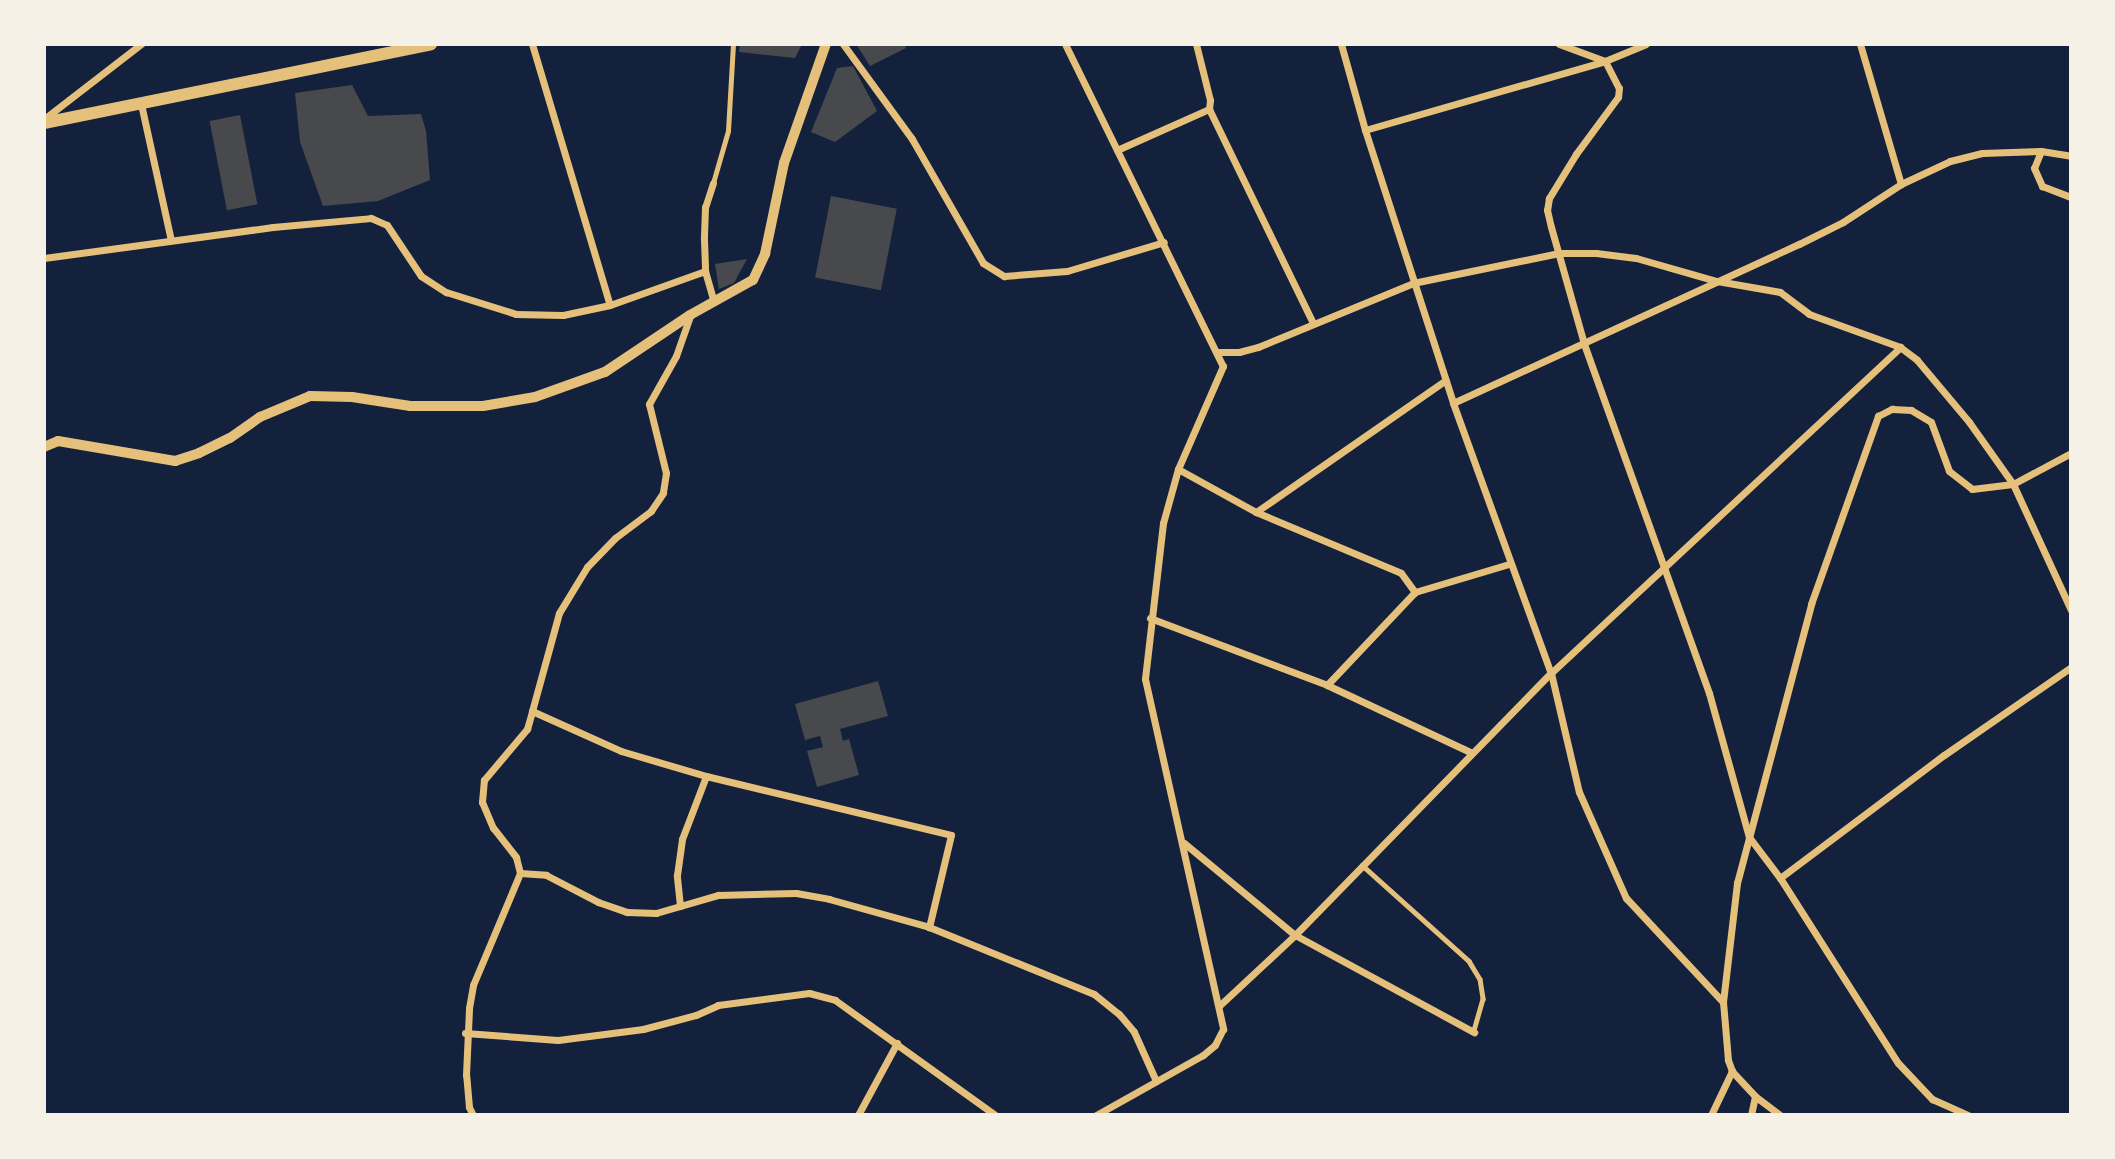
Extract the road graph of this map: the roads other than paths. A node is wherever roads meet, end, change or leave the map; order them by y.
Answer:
1 (141, 44) edge
2 (431, 44) edge
3 (532, 44) edge
4 (733, 44) edge
5 (826, 44) edge
6 (843, 44) edge
7 (1065, 44) edge
8 (1196, 44) edge
9 (1341, 44) edge
10 (1559, 44) edge
11 (1646, 44) edge
12 (1860, 44) edge
13 (1605, 61) junction
14 (141, 104) junction
15 (1209, 109) junction
16 (44, 121) edge
17 (1365, 130) junction
18 (1116, 150) junction
19 (2041, 150) junction
20 (2071, 156) edge
21 (713, 183) joint
22 (1901, 184) junction
23 (2071, 197) edge
24 (171, 240) junction
25 (1164, 242) junction
26 (1559, 253) junction
27 (44, 258) edge
28 (705, 271) junction
29 (1717, 281) junction
30 (1413, 283) junction
31 (714, 302) junction
32 (610, 305) junction
33 (690, 315) junction
34 (1313, 323) junction
35 (1584, 344) junction
36 (1899, 346) junction
37 (1218, 352) junction
38 (1446, 380) junction
39 (1453, 403) junction
40 (44, 447) edge
41 (2071, 453) edge
42 (1178, 469) junction
43 (2013, 484) junction
44 (1256, 512) junction
45 (1509, 564) junction
46 (1663, 566) junction
47 (1415, 592) junction
48 (2071, 610) edge
49 (1150, 618) junction
50 (2071, 667) edge
51 (1551, 673) junction
52 (1327, 685) junction
53 (531, 711) junction
54 (1470, 752) junction
55 (706, 776) junction
56 (1749, 837) junction
57 (1184, 844) junction
58 (1362, 866) junction
59 (520, 873) junction
60 (1780, 878) junction
61 (680, 906) junction
62 (929, 927) junction
63 (1294, 935) junction
64 (1723, 1002) junction
65 (1220, 1006) junction
66 (1474, 1032) joint
67 (466, 1033) junction
68 (897, 1043) junction
69 (1732, 1071) junction
70 (1156, 1081) junction
71 (1755, 1096) junction
72 (473, 1115) edge
73 (858, 1115) edge
74 (995, 1115) edge
75 (1096, 1115) edge
76 (1711, 1115) edge
77 (1751, 1115) edge
78 (1780, 1115) edge
79 (1968, 1115) edge

1 - 16 street
2 - 14 main road
3 - 32 street
4 - 21 lane
5 - 31 street
6 - 25 street
7 - 18 street
8 - 15 street
9 - 17 street
10 - 13 street
11 - 13 street
12 - 22 street
13 - 17 street
13 - 26 street
14 - 16 main road
14 - 24 street
15 - 18 street
15 - 34 street
17 - 30 street
18 - 25 street
19 - 20 street
19 - 22 street
19 - 23 street
21 - 28 street
22 - 29 street
24 - 27 street
24 - 32 street
25 - 37 street
26 - 29 street
26 - 30 street
26 - 35 street
28 - 31 street
28 - 32 street
29 - 35 street
29 - 36 street
30 - 34 street
30 - 38 street
31 - 33 street
33 - 40 street
33 - 53 street
34 - 37 street
35 - 39 street
35 - 46 street
36 - 43 street
36 - 46 street
37 - 42 street
38 - 39 street
38 - 44 street
39 - 45 street
41 - 43 street
42 - 44 street
42 - 49 street
43 - 48 street
43 - 56 street
44 - 47 street
45 - 47 street
45 - 51 street
46 - 51 street
46 - 56 street
47 - 52 street
49 - 52 street
49 - 57 street
50 - 60 street
51 - 54 street
51 - 64 street
52 - 54 street
53 - 55 street
53 - 59 street
54 - 58 street
55 - 61 street
55 - 62 street
56 - 60 street
56 - 64 street
57 - 63 street
57 - 65 street
58 - 63 street
58 - 66 lane
59 - 61 street
59 - 67 street
60 - 79 street
61 - 62 street
62 - 70 street
63 - 65 street
63 - 66 street
64 - 69 street
65 - 70 street
67 - 68 street
67 - 72 street
68 - 73 street
68 - 74 street
69 - 71 street
69 - 76 street
70 - 75 street
71 - 77 street
71 - 78 street

